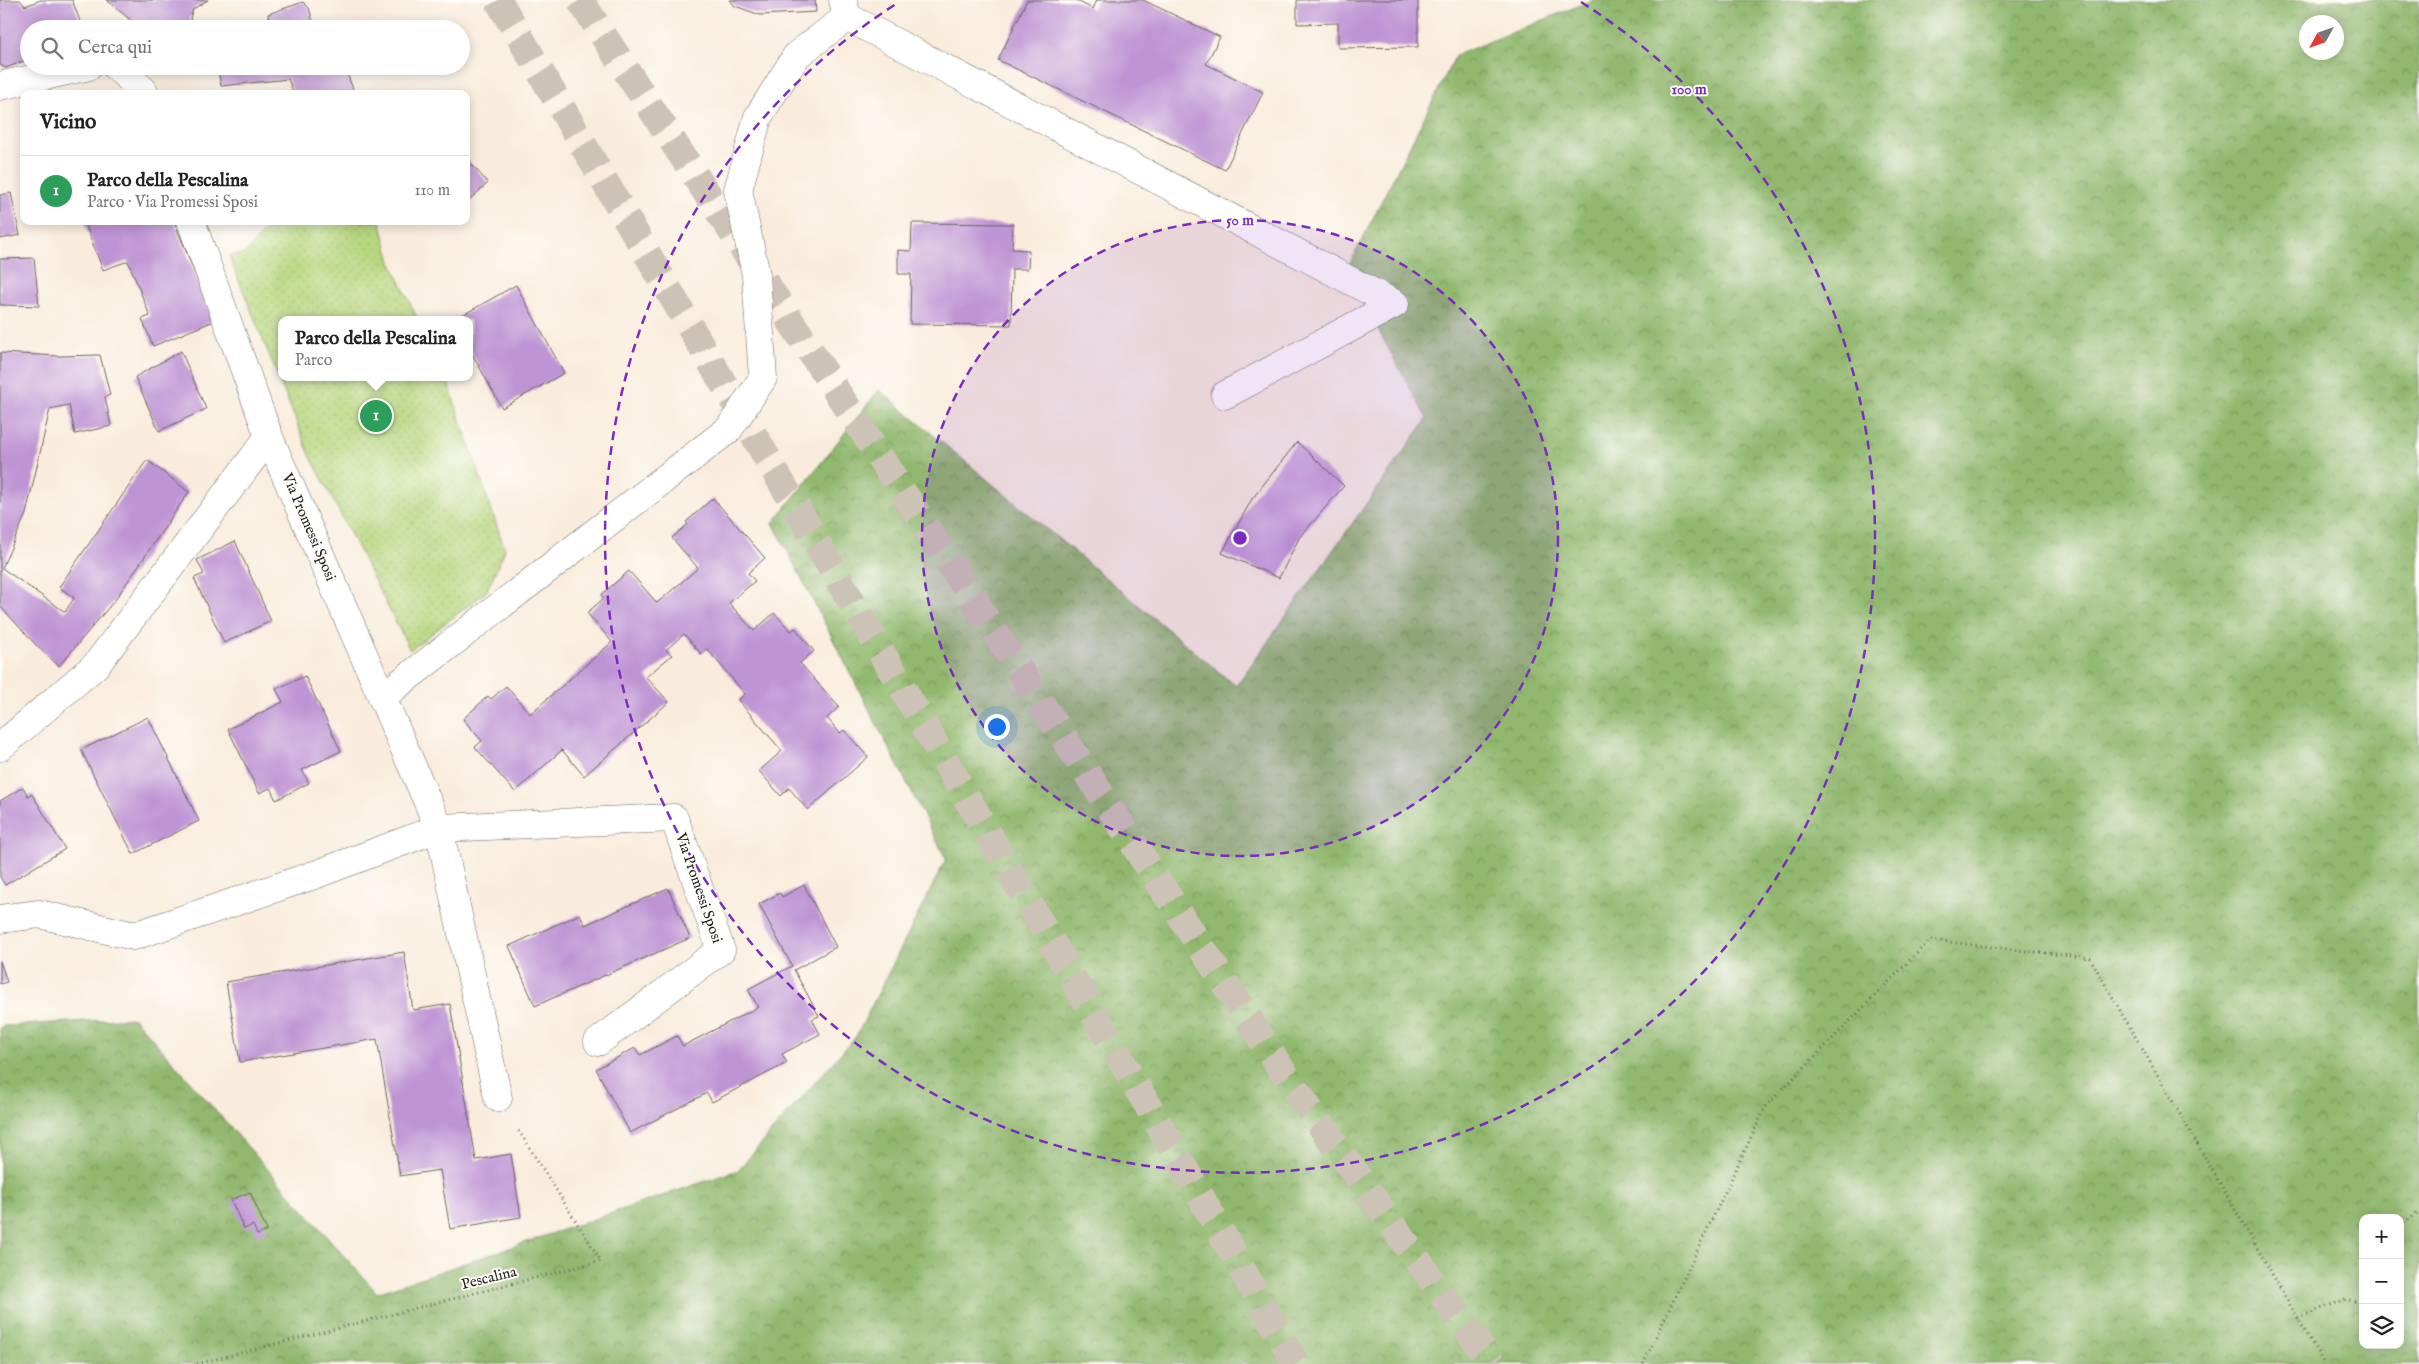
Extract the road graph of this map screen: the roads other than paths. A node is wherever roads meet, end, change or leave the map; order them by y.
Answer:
1 (845, 8) edge
2 (49, 75) edge
3 (126, 75) edge
4 (0, 86) edge
5 (143, 90) edge
6 (192, 225) edge
7 (1225, 395) dead end
8 (269, 437) junction
9 (382, 697) junction
10 (0, 748) edge
11 (439, 828) junction
12 (0, 918) edge
13 (598, 1042) dead end
14 (498, 1098) road end

1 - 7 street
1 - 9 street
2 - 4 street
3 - 5 street
6 - 8 street, Via Promessi Sposi
8 - 9 street, Via Promessi Sposi
8 - 10 street
9 - 11 street, Via Promessi Sposi
11 - 12 street
11 - 13 street, Via Promessi Sposi
11 - 14 street, Via Promessi Sposi

